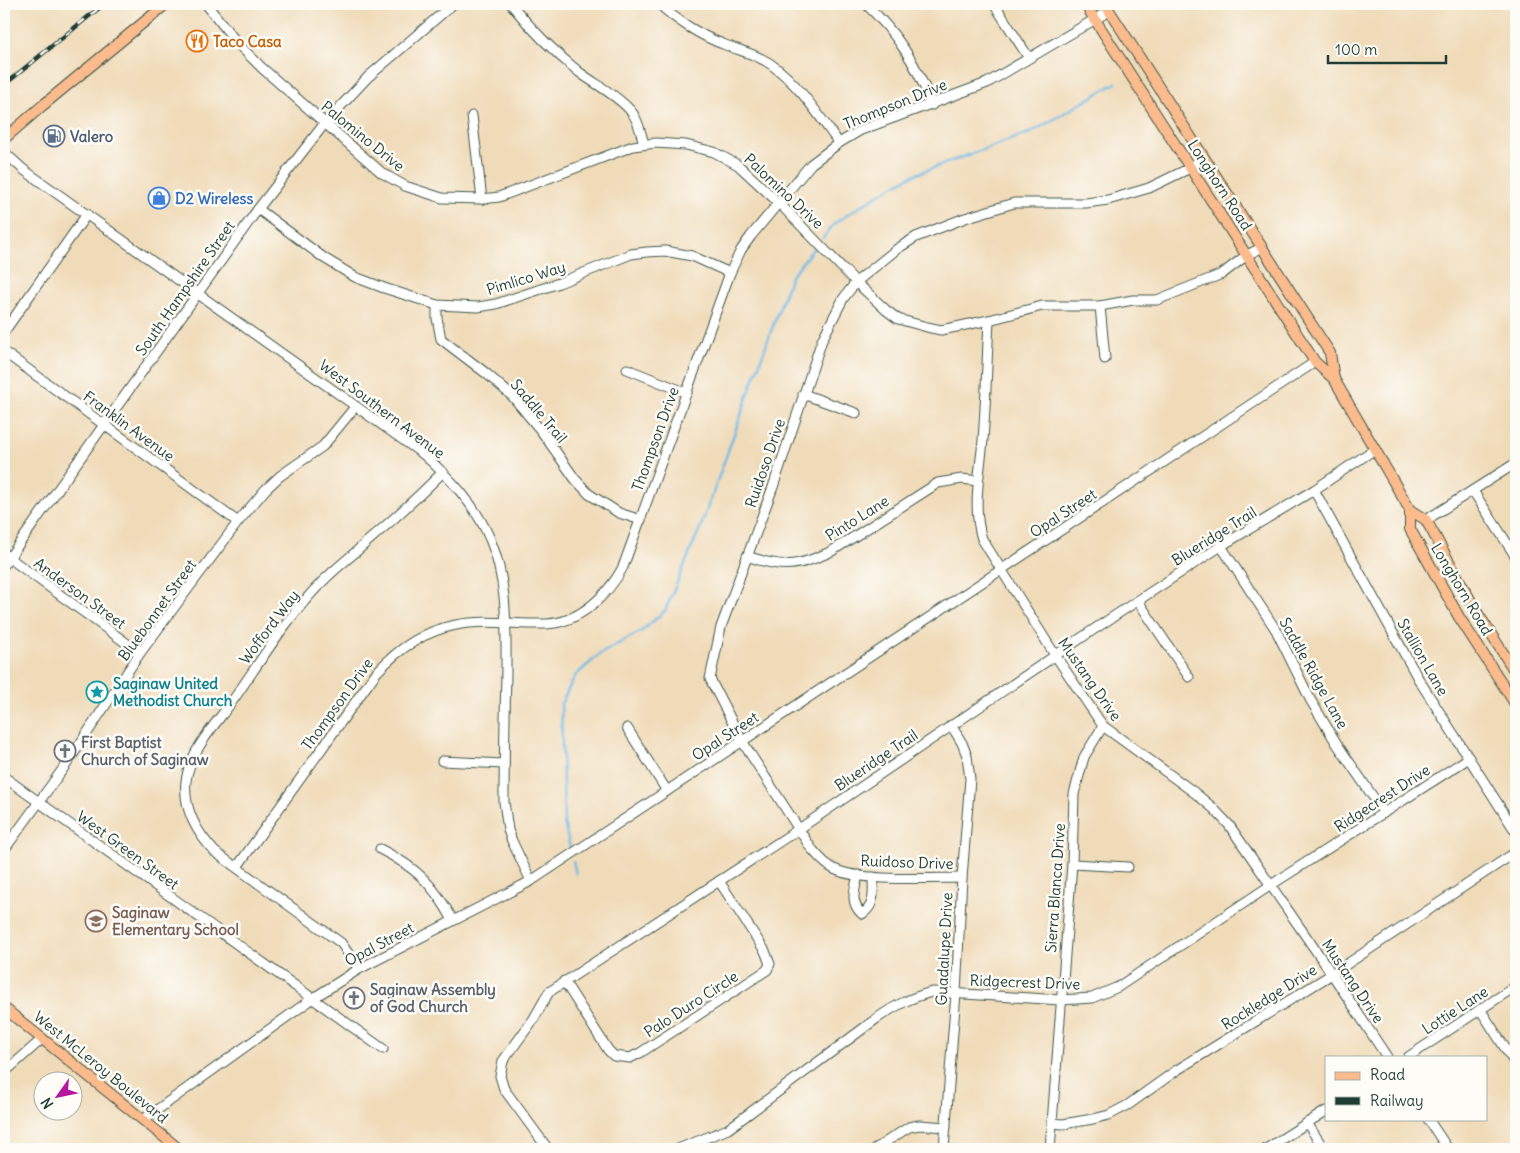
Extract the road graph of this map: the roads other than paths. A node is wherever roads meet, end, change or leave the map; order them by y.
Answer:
1 (166, 4) edge
2 (206, 4) edge
3 (453, 4) edge
4 (511, 4) edge
5 (659, 4) edge
6 (866, 4) edge
7 (994, 4) edge
8 (1084, 4) edge
9 (1107, 7) edge
10 (1095, 20) junction
11 (1029, 58) junction
12 (932, 105) junction
13 (472, 116) dead end
14 (325, 123) junction
15 (4, 139) edge
16 (839, 142) junction
17 (644, 144) junction
18 (4, 152) edge
19 (1203, 158) junction
20 (1190, 168) junction
21 (482, 199) junction
22 (779, 203) junction
23 (258, 210) junction
24 (87, 214) junction
25 (1262, 248) junction
26 (1247, 255) junction
27 (730, 273) junction
28 (856, 282) junction
29 (198, 294) junction
30 (437, 305) junction
31 (1100, 306) junction
32 (989, 320) junction
33 (4, 332) edge
34 (4, 352) edge
35 (1105, 359) dead end
36 (1315, 362) junction
37 (626, 369) dead end
38 (1334, 379) junction
39 (687, 393) junction
40 (803, 394) junction
41 (355, 407) junction
42 (856, 413) dead end
43 (104, 425) junction
44 (1376, 449) junction
45 (1516, 463) edge
46 (443, 472) junction
47 (978, 481) junction
48 (1314, 490) junction
49 (1474, 490) junction
50 (1410, 510) junction
51 (641, 520) junction
52 (1426, 520) junction
53 (238, 522) junction
54 (1221, 546) junction
55 (747, 556) junction
56 (1516, 557) edge
57 (5, 559) edge
58 (1002, 570) junction
59 (1138, 601) junction
60 (506, 622) junction
61 (140, 653) junction
62 (1055, 655) junction
63 (1516, 673) edge
64 (1189, 677) dead end
65 (1516, 705) edge
66 (951, 726) junction
67 (1103, 726) junction
68 (627, 728) dead end
69 (742, 742) junction
70 (1469, 758) junction
71 (442, 761) dead end
72 (504, 764) junction
73 (4, 777) edge
74 (667, 791) junction
75 (38, 802) junction
76 (1384, 812) junction
77 (799, 829) junction
78 (1516, 832) edge
79 (380, 849) dead end
80 (4, 850) edge
81 (1516, 852) edge
82 (1072, 864) junction
83 (237, 867) junction
84 (1128, 867) dead end
85 (858, 875) junction
86 (874, 877) junction
87 (962, 878) junction
88 (531, 881) junction
89 (719, 881) junction
90 (1271, 885) junction
91 (453, 920) junction
92 (359, 970) junction
93 (1332, 974) junction
94 (564, 981) junction
95 (1516, 986) edge
96 (956, 994) junction
97 (312, 999) junction
98 (1061, 1000) junction
99 (4, 1008) edge
100 (1480, 1009) junction
101 (42, 1039) junction
102 (383, 1050) dead end
103 (1386, 1056) edge
104 (1410, 1056) edge
105 (1516, 1065) edge
106 (4, 1073) edge
107 (1325, 1112) edge
108 (143, 1120) junction
109 (1429, 1120) edge
110 (1052, 1123) junction
111 (1307, 1123) junction
112 (946, 1127) junction
113 (179, 1149) edge
114 (548, 1149) edge
115 (678, 1149) edge
116 (875, 1149) edge
117 (944, 1149) edge
118 (1050, 1149) edge
119 (1266, 1149) edge
120 (1324, 1149) edge
121 (1448, 1149) edge

1 - 15 main road
2 - 14 street, Palomino Drive
3 - 14 street, South Hampshire Street
4 - 17 street
5 - 16 street
6 - 12 street
7 - 11 street
8 - 10 main road, Longhorn Road
9 - 10 street, Thompson Drive
9 - 19 main road, Longhorn Road
10 - 11 street, Thompson Drive
10 - 20 main road, Longhorn Road
11 - 12 street, Thompson Drive
12 - 16 street, Thompson Drive
13 - 21 street
14 - 21 street, Palomino Drive
14 - 23 street, South Hampshire Street
16 - 22 street, Thompson Drive
17 - 21 street, Palomino Drive
17 - 22 street, Palomino Drive
18 - 24 street, West Southern Avenue
19 - 20 street, Ruidoso Drive
19 - 25 main road, Longhorn Road
20 - 26 main road, Longhorn Road
20 - 28 street, Ruidoso Drive
22 - 27 street, Thompson Drive
22 - 28 street, Palomino Drive
23 - 29 street, South Hampshire Street
23 - 30 street, Pimlico Way
24 - 29 street, West Southern Avenue
24 - 33 street
25 - 26 street, Palomino Drive
25 - 38 main road, Longhorn Road
26 - 31 street, Palomino Drive
26 - 36 main road, Longhorn Road
27 - 30 street, Pimlico Way
27 - 39 street, Thompson Drive
28 - 32 street, Palomino Drive
28 - 40 street, Ruidoso Drive
29 - 41 street, West Southern Avenue
29 - 43 street, South Hampshire Street
30 - 51 street, Saddle Trail
31 - 32 street, Palomino Drive
31 - 35 street
32 - 47 street, Mustang Drive
34 - 43 street, Franklin Avenue
36 - 38 main road, Longhorn Road
36 - 58 street, Opal Street
37 - 39 street
38 - 44 main road, Longhorn Road
39 - 51 street, Thompson Drive
40 - 42 street
40 - 55 street, Ruidoso Drive
41 - 46 street, West Southern Avenue
41 - 53 street, Bluebonnet Street
43 - 53 street, Franklin Avenue
43 - 57 street, South Hampshire Street
44 - 48 street, Blueridge Trail
44 - 50 main road, Longhorn Road
45 - 49 street
46 - 60 street, West Southern Avenue
46 - 83 street, Wofford Way
47 - 55 street, Pinto Lane
47 - 58 street, Mustang Drive
48 - 54 street, Blueridge Trail
48 - 70 street, Stallion Lane
49 - 52 street
49 - 56 street
50 - 52 main road, Longhorn Road
50 - 65 main road, Longhorn Road
51 - 60 street, Thompson Drive
52 - 63 main road, Longhorn Road
53 - 61 street, Bluebonnet Street
54 - 59 street, Blueridge Trail
54 - 76 street, Saddle Ridge Lane
55 - 69 street, Ruidoso Drive
57 - 61 street, Anderson Street
58 - 62 street, Mustang Drive
58 - 69 street, Opal Street
59 - 62 street, Blueridge Trail
59 - 64 street
60 - 72 street, West Southern Avenue
60 - 83 street, Thompson Drive
61 - 75 street, Bluebonnet Street
62 - 66 street, Blueridge Trail
62 - 67 street, Mustang Drive
66 - 77 street, Blueridge Trail
66 - 87 street, Guadalupe Drive
67 - 82 street, Sierra Blanca Drive
67 - 90 street, Mustang Drive
68 - 74 street
69 - 74 street, Opal Street
69 - 77 street, Ruidoso Drive
70 - 76 street, Ridgecrest Drive
70 - 78 street, Stallion Lane
71 - 72 street
72 - 88 street, West Southern Avenue
73 - 75 street, West Green Street
74 - 88 street, Opal Street
75 - 80 street, Bluebonnet Street
75 - 97 street, West Green Street
76 - 90 street, Ridgecrest Drive
77 - 85 street, Ruidoso Drive
77 - 89 street, Blueridge Trail
79 - 91 street
81 - 93 street, Rockledge Drive
82 - 84 street
82 - 98 street, Sierra Blanca Drive
83 - 92 street, Wofford Way
85 - 86 street, Ruidoso Drive
85 - 86 street
86 - 87 street, Ruidoso Drive
87 - 96 street, Guadalupe Drive
88 - 91 street, Opal Street
89 - 94 street, Blueridge Trail
89 - 94 street, Palo Duro Circle
90 - 93 street, Mustang Drive
90 - 98 street, Ridgecrest Drive
91 - 92 street, Opal Street
92 - 97 street, Opal Street
93 - 103 street, Mustang Drive
93 - 110 street, Rockledge Drive
94 - 114 street, Blueridge Trail
95 - 100 street, Lottie Lane
96 - 98 street, Ridgecrest Drive
96 - 112 street, Guadalupe Drive
96 - 115 street, Ridgecrest Drive
97 - 102 street, West Green Street
97 - 108 street, Opal Street
98 - 110 street, Sierra Blanca Drive
99 - 101 main road, West McLeroy Boulevard
100 - 104 street, Lottie Lane
100 - 105 street
101 - 106 street
101 - 108 main road, West McLeroy Boulevard
107 - 111 street
108 - 113 main road, West McLeroy Boulevard
109 - 121 street
110 - 118 street, Sierra Blanca Drive
111 - 119 street
111 - 120 street
112 - 116 street
112 - 117 street, Guadalupe Drive

